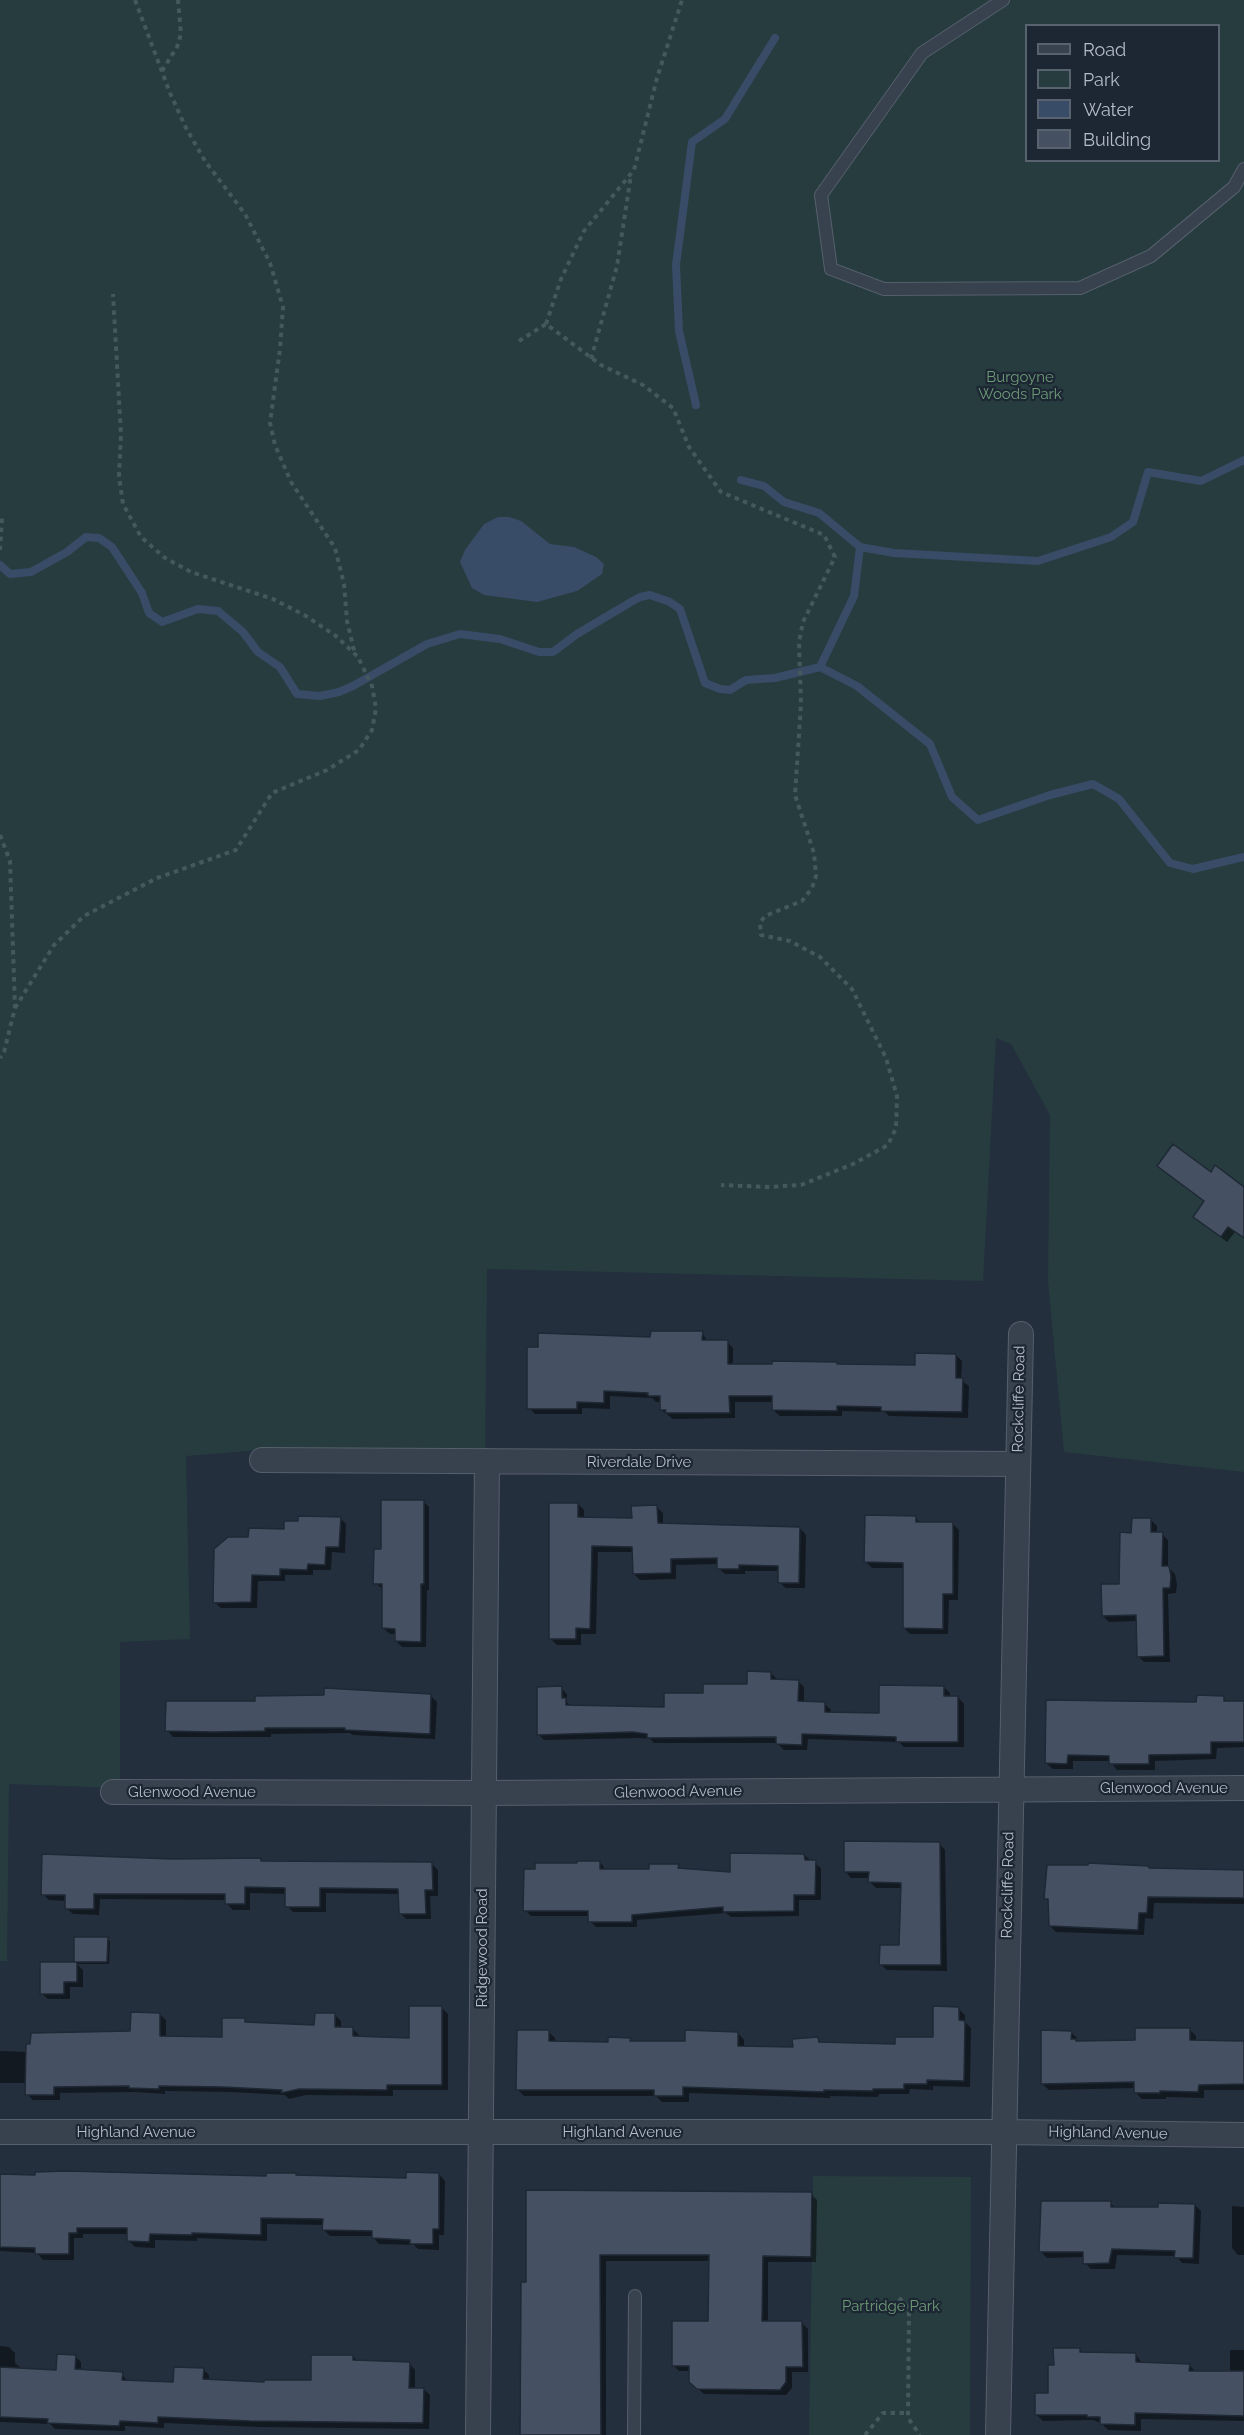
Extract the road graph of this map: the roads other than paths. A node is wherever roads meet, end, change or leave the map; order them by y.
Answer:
1 (1003, 0) edge
2 (1244, 169) edge
3 (1020, 1334) dead end
4 (262, 1460) dead end
5 (487, 1461) junction
6 (1017, 1464) junction
7 (1011, 1788) junction
8 (1244, 1788) edge
9 (113, 1792) dead end
10 (483, 1793) junction
11 (1003, 2132) junction
12 (0, 2133) edge
13 (481, 2133) junction
14 (1244, 2135) edge
15 (636, 2296) dead end
16 (478, 2435) edge
17 (634, 2435) edge
18 (998, 2435) edge

1 - 2 lane
3 - 6 street, Rockcliffe Road
4 - 5 street, Riverdale Drive
5 - 6 street, Riverdale Drive
5 - 10 street, Ridgewood Road
6 - 7 street, Rockcliffe Road
7 - 8 street, Glenwood Avenue
7 - 10 street, Glenwood Avenue
7 - 11 street, Rockcliffe Road
9 - 10 street, Glenwood Avenue
10 - 13 street, Ridgewood Road
11 - 13 street, Highland Avenue
11 - 14 street, Highland Avenue
11 - 18 street, Rockcliffe Road
12 - 13 street, Highland Avenue
13 - 16 street, Ridgewood Road
15 - 17 lane

